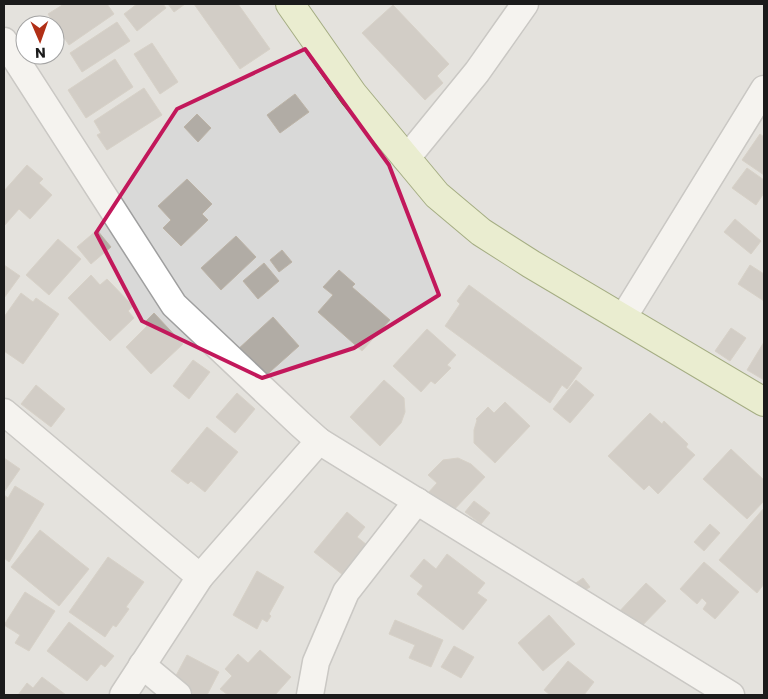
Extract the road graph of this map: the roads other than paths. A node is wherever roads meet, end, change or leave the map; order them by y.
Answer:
1 (290, 4) edge
2 (525, 4) edge
3 (4, 41) edge
4 (764, 89) edge
5 (406, 159) junction
6 (623, 318) junction
7 (764, 402) edge
8 (4, 412) edge
9 (320, 441) junction
10 (418, 501) junction
11 (200, 577) junction
12 (142, 666) junction
13 (123, 695) edge
14 (178, 695) edge
15 (310, 695) edge
16 (731, 695) edge

1 - 5 street
2 - 5 street
3 - 9 street
4 - 6 street
5 - 6 street
6 - 7 street
8 - 11 street
9 - 10 street
9 - 11 street
10 - 15 street
10 - 16 street
11 - 12 street
12 - 13 street
12 - 14 street

